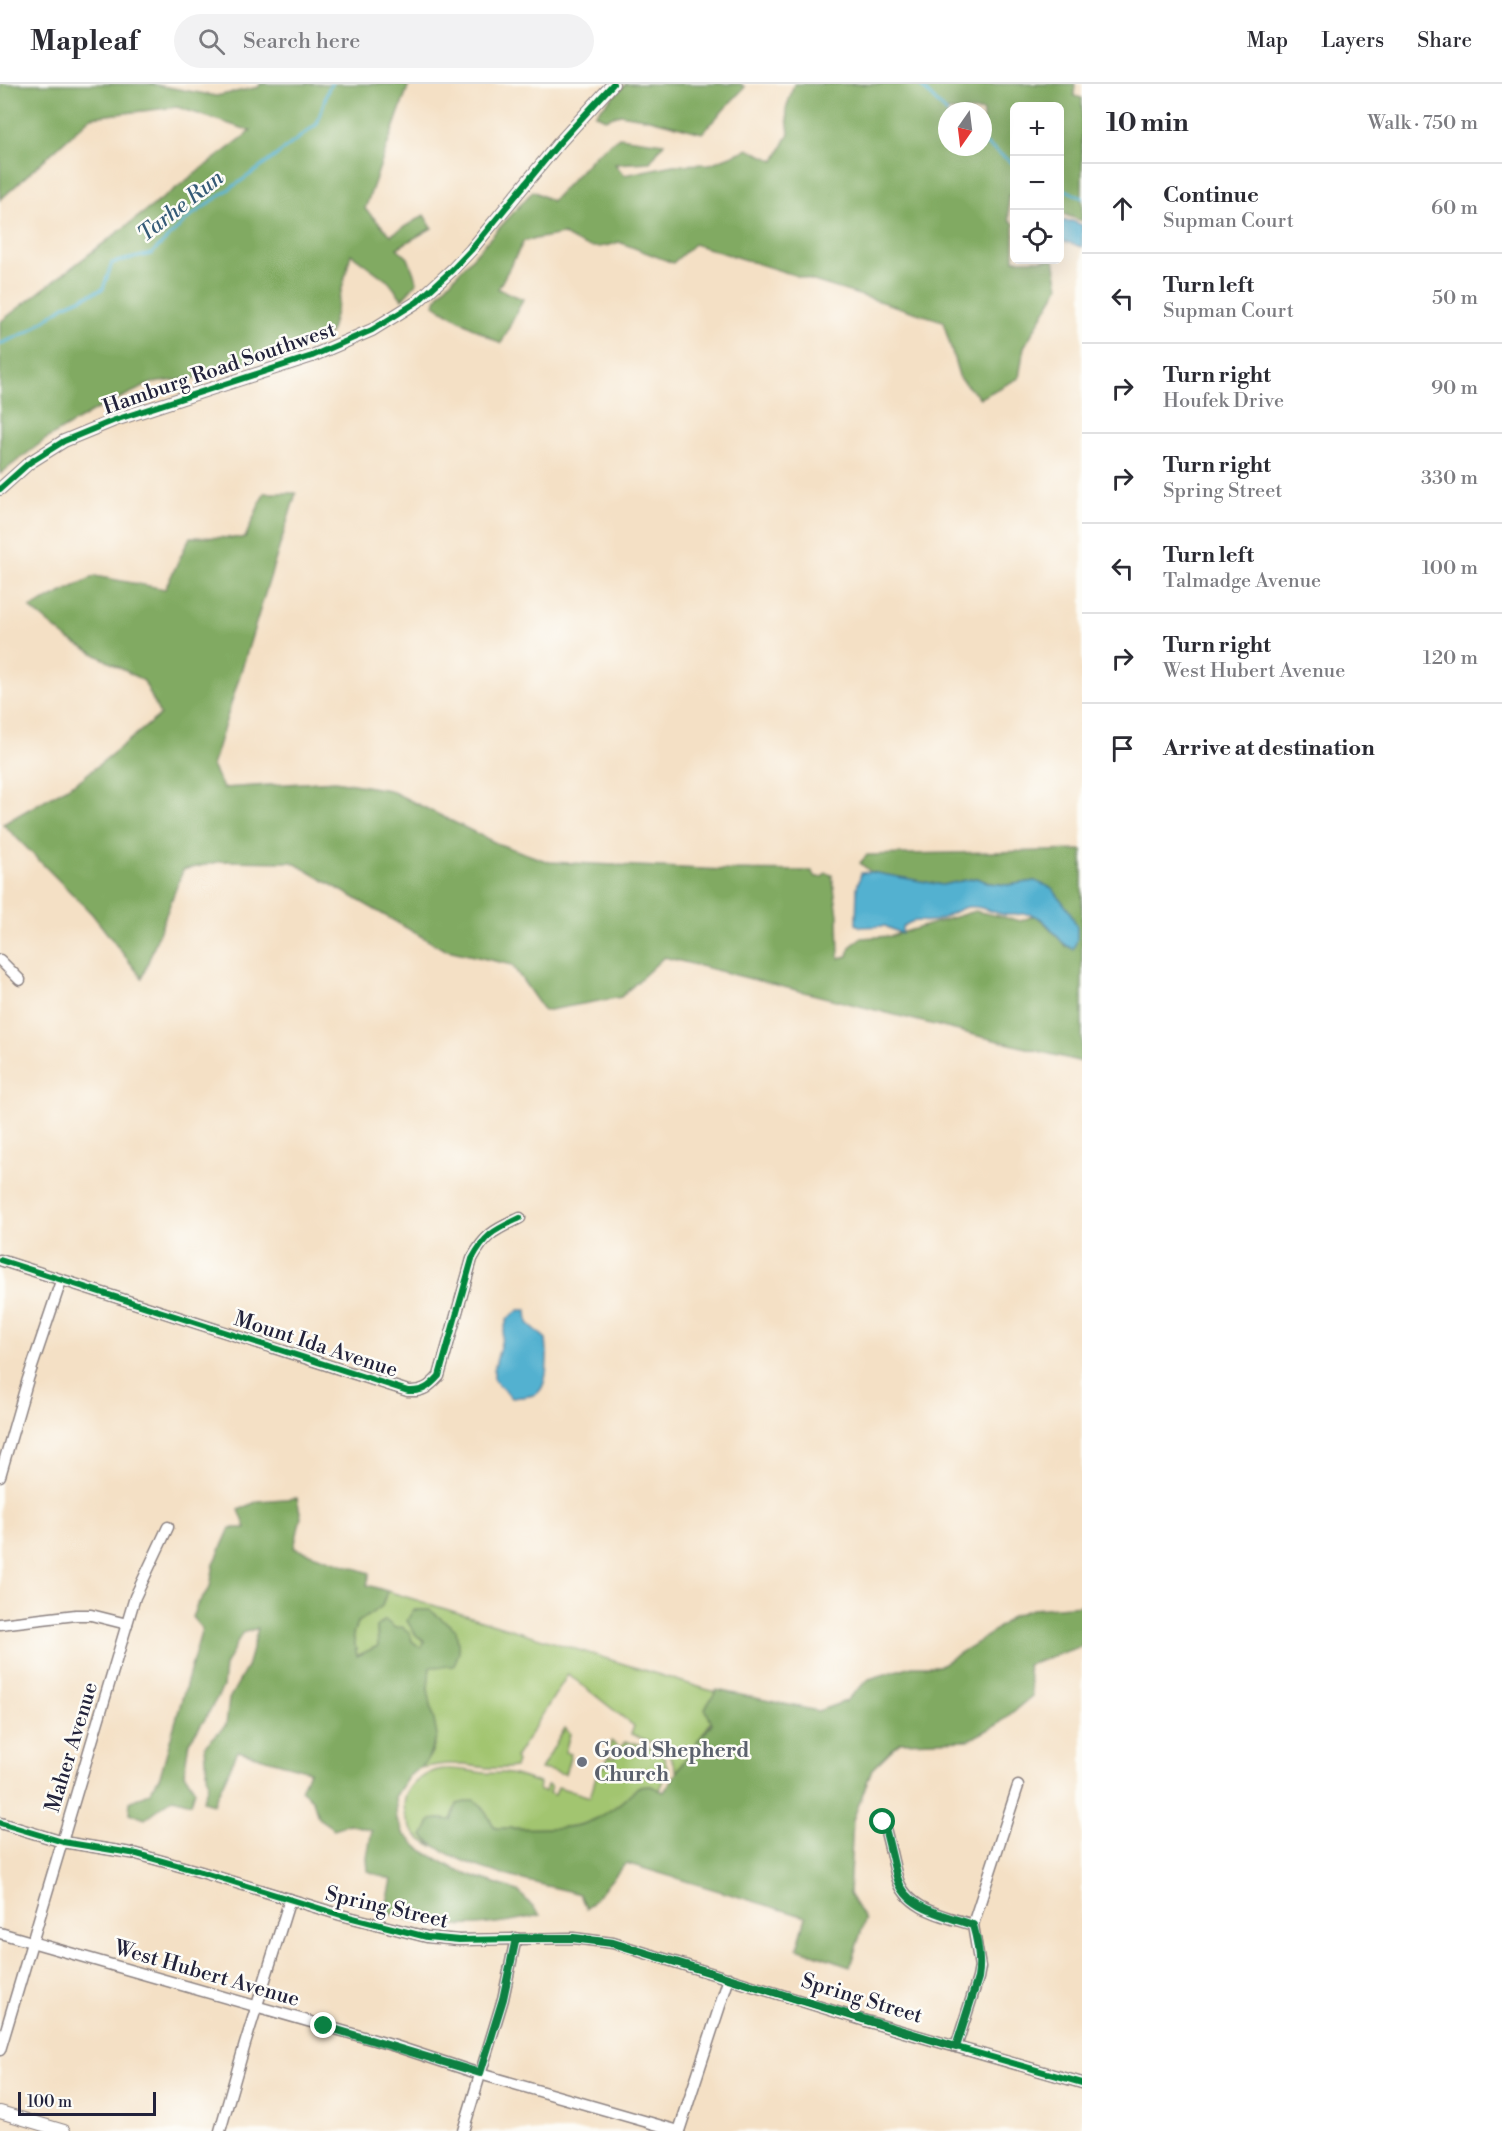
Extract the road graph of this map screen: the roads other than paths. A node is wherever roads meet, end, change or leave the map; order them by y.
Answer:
1 (613, 84) edge
2 (0, 489) edge
3 (0, 960) edge
4 (20, 980) dead end
5 (520, 1218) dead end
6 (0, 1260) edge
7 (61, 1281) junction
8 (5, 1442) edge
9 (0, 1476) edge
10 (168, 1527) dead end
11 (0, 1624) edge
12 (127, 1624) junction
13 (1018, 1786) dead end
14 (883, 1822) dead end
15 (0, 1823) edge
16 (63, 1842) junction
17 (290, 1899) junction
18 (973, 1925) junction
19 (0, 1933) edge
20 (516, 1938) junction
21 (33, 1943) junction
22 (729, 1978) junction
23 (256, 2007) junction
24 (956, 2047) junction
25 (0, 2050) edge
26 (480, 2073) junction
27 (1082, 2083) edge
28 (0, 2112) edge
29 (64, 2131) edge
30 (220, 2131) edge
31 (463, 2131) edge
32 (679, 2131) edge

1 - 2 street, Hamburg Road Southwest
3 - 4 street
5 - 7 street, Mount Ida Avenue
6 - 7 street, Mount Ida Avenue
7 - 8 street
8 - 9 street
10 - 12 street, Maher Avenue
11 - 12 street
12 - 16 street, Maher Avenue
13 - 18 street
14 - 18 street
15 - 16 street, Spring Street
16 - 17 street, Spring Street
16 - 21 street, Maher Avenue
17 - 20 street, Spring Street
17 - 23 street
18 - 24 street
19 - 21 street, West Hubert Avenue
20 - 22 street, Spring Street
20 - 26 street
21 - 23 street, West Hubert Avenue
21 - 25 street, Maher Avenue
22 - 24 street, Spring Street
22 - 32 street
23 - 26 street, West Hubert Avenue
23 - 30 street
24 - 27 street, Spring Street
26 - 31 street
26 - 32 street, West Hubert Avenue
28 - 29 street

